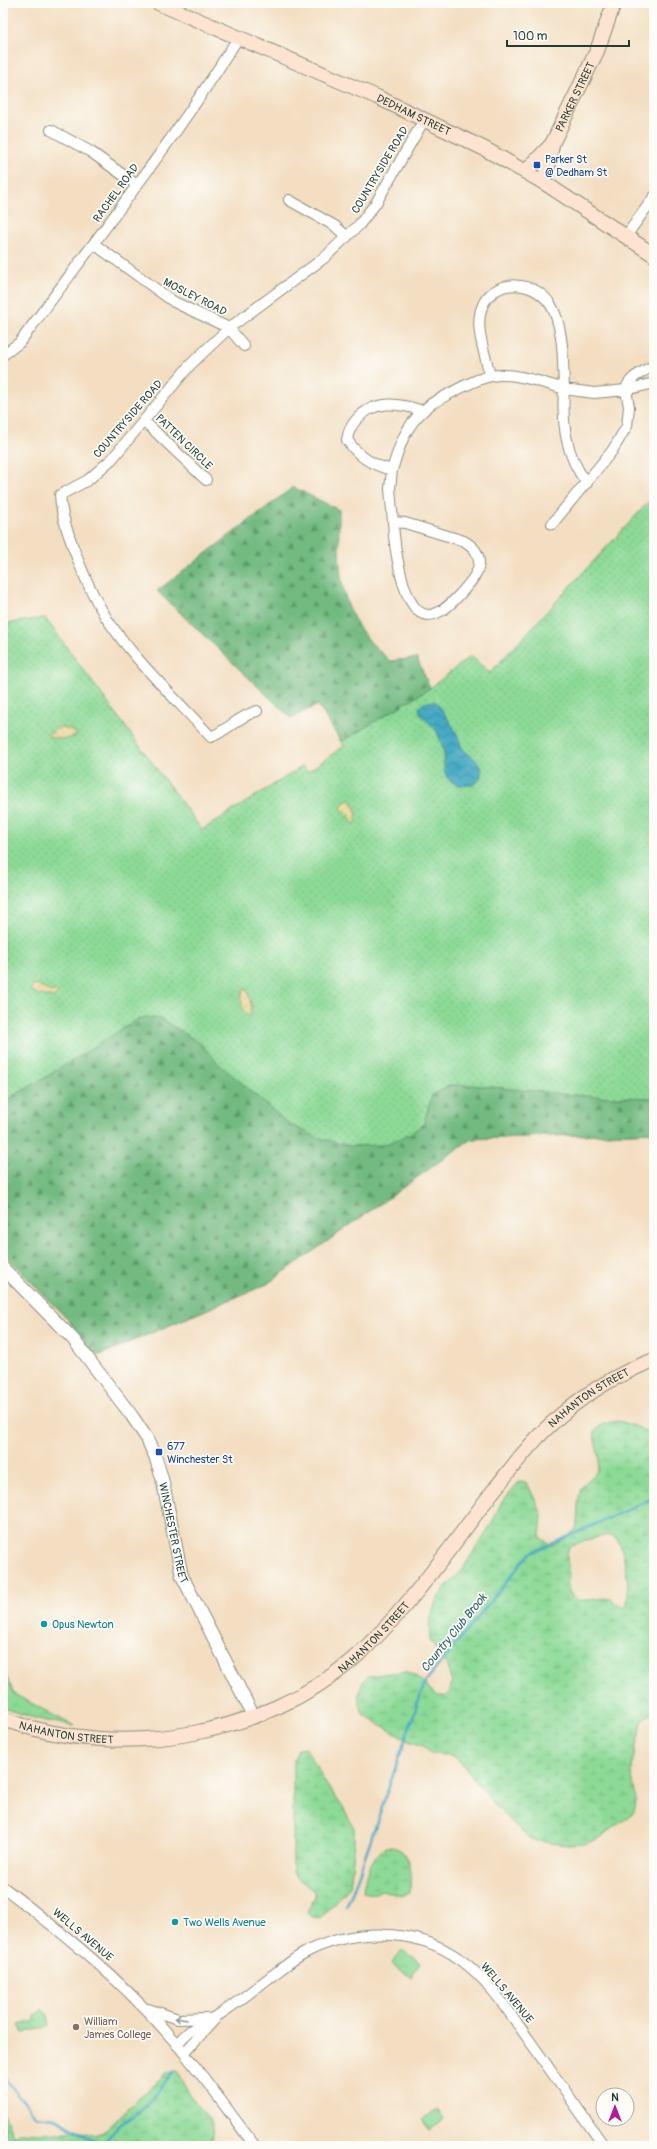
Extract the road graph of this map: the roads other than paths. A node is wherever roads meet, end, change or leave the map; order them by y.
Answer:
1 (158, 3) edge
2 (614, 3) edge
3 (238, 38) junction
4 (424, 120) junction
5 (51, 130) dead end
6 (552, 144) junction
7 (526, 171) junction
8 (543, 182) junction
9 (137, 185) junction
10 (654, 197) edge
11 (289, 200) dead end
12 (626, 236) junction
13 (347, 237) junction
14 (94, 244) junction
15 (654, 255) edge
16 (229, 328) junction
17 (244, 346) dead end
18 (4, 353) edge
19 (654, 365) edge
20 (490, 376) junction
21 (654, 383) edge
22 (564, 389) junction
23 (626, 390) junction
24 (423, 411) junction
25 (144, 421) junction
26 (392, 470) junction
27 (206, 480) dead end
28 (586, 482) junction
29 (393, 522) junction
30 (552, 524) dead end
31 (257, 711) dead end
32 (3, 1268) edge
33 (654, 1360) edge
34 (254, 1717) junction
35 (3, 1719) edge
36 (3, 1887) edge
37 (143, 2007) junction
38 (220, 2014) junction
39 (180, 2049) junction
40 (255, 2146) edge
41 (604, 2146) edge

1 - 3 main road, DEDHAM STREET
2 - 6 main road, PARKER STREET
3 - 4 main road, DEDHAM STREET
3 - 9 street, RACHEL ROAD
4 - 7 main road, DEDHAM STREET
4 - 13 street, COUNTRYSIDE ROAD
5 - 9 street
6 - 7 main road, PARKER STREET
6 - 8 main road, PARKER STREET
7 - 8 main road, DEDHAM STREET
8 - 12 main road, DEDHAM STREET
9 - 14 street, RACHEL ROAD
10 - 12 street
11 - 13 street
12 - 15 main road, DEDHAM STREET
13 - 16 street, COUNTRYSIDE ROAD
14 - 16 street, MOSLEY ROAD
14 - 18 street, RACHEL ROAD
16 - 17 street, MOSLEY ROAD
16 - 25 street, COUNTRYSIDE ROAD
19 - 23 street
20 - 22 street
20 - 22 street
20 - 24 street
21 - 23 street
22 - 23 street
22 - 28 street
23 - 28 street
24 - 26 street
24 - 26 street
25 - 27 street, PATTEN CIRCLE
25 - 31 street, COUNTRYSIDE ROAD
26 - 29 street
28 - 30 street
29 - 29 street
32 - 34 street, WINCHESTER STREET
33 - 34 main road, NAHANTON STREET
34 - 35 main road, NAHANTON STREET
36 - 37 street, WELLS AVENUE
38 -> 37 street, WELLS AVENUE
37 - 39 street, WELLS AVENUE
38 - 39 street, WELLS AVENUE
38 - 41 street, WELLS AVENUE
39 - 40 street, WELLS AVENUE

